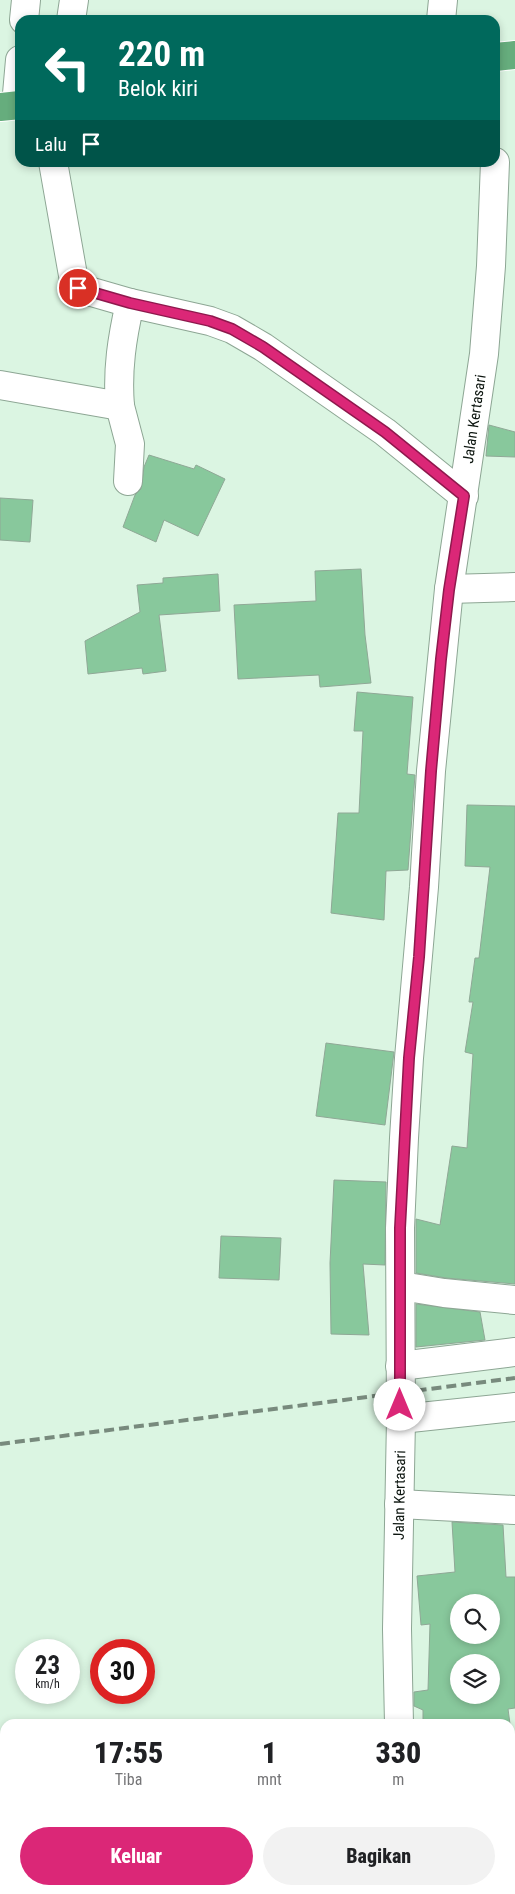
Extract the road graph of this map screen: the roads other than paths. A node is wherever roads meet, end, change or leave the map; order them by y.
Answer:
1 (26, 0) edge
2 (74, 0) edge
3 (443, 0) edge
4 (24, 15) edge
5 (72, 15) edge
6 (442, 15) edge
7 (515, 55) edge
8 (500, 56) edge
9 (15, 89) edge
10 (12, 106) edge
11 (54, 167) edge
12 (495, 167) edge
13 (130, 303) junction
14 (0, 385) edge
15 (120, 406) junction
16 (128, 481) dead end
17 (464, 496) junction
18 (515, 587) edge
19 (449, 590) junction
20 (401, 1286) junction
21 (515, 1300) edge
22 (515, 1352) edge
23 (400, 1366) junction
24 (515, 1407) edge
25 (400, 1418) junction
26 (399, 1504) junction
27 (515, 1510) edge
28 (399, 1719) edge

1 - 4 street
2 - 5 street
3 - 6 street
7 - 8 highway
9 - 10 street
11 - 13 street
12 - 17 street, Jalan Kertasari
13 - 15 street
13 - 17 street
14 - 15 street
15 - 16 street
17 - 19 street, Jalan Kertasari
18 - 19 street
19 - 20 street, Jalan Kertasari
20 - 21 street
20 - 23 street, Jalan Kertasari
22 - 23 street
23 - 25 street, Jalan Kertasari
24 - 25 street
25 - 26 street, Jalan Kertasari
26 - 27 street
26 - 28 street, Jalan Kertasari

